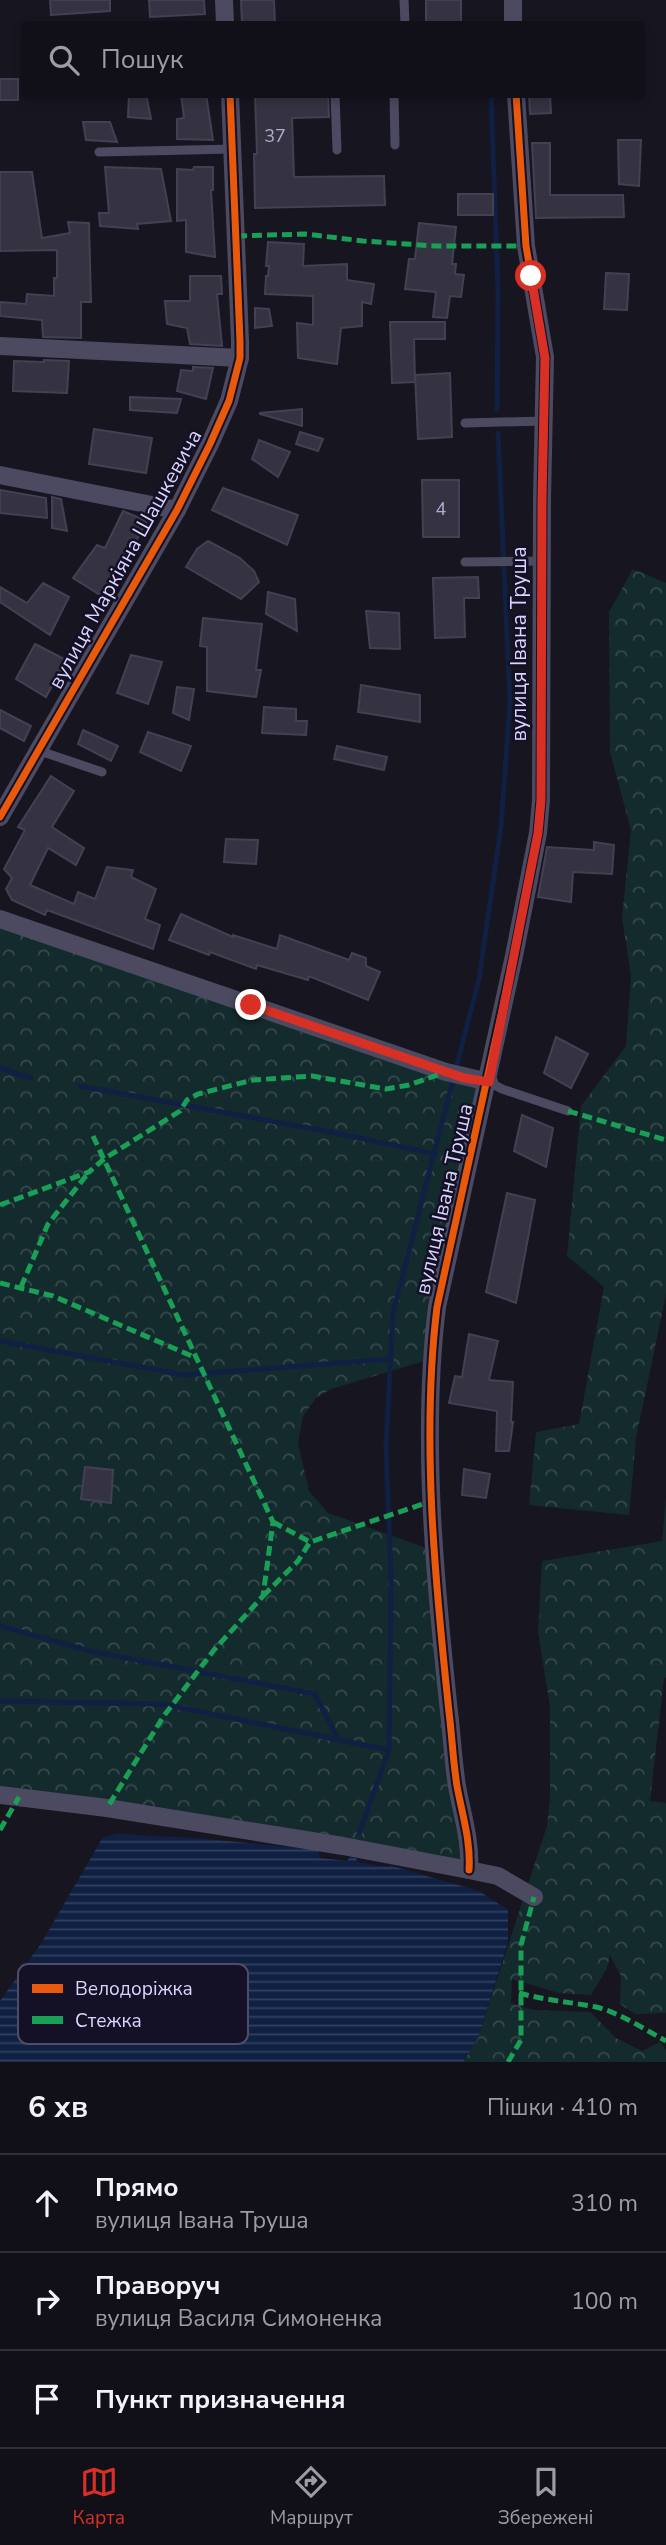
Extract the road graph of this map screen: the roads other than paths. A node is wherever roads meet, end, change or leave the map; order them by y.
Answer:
1 (223, 0) edge
2 (404, 0) edge
3 (513, 0) edge
4 (225, 21) edge
5 (405, 21) edge
6 (513, 21) edge
7 (230, 98) edge
8 (335, 98) edge
9 (394, 98) edge
10 (516, 98) edge
11 (395, 145) dead end
12 (233, 149) junction
13 (337, 150) dead end
14 (99, 152) dead end
15 (0, 346) edge
16 (240, 358) junction
17 (544, 421) junction
18 (464, 423) dead end
19 (0, 475) edge
20 (177, 510) junction
21 (542, 561) junction
22 (465, 562) dead end
23 (40, 751) junction
24 (103, 772) dead end
25 (0, 817) edge
26 (0, 919) edge
27 (489, 1082) junction
28 (568, 1111) dead end
29 (0, 1795) edge
30 (469, 1870) junction
31 (534, 1897) dead end

1 - 4 street
2 - 5 lane
3 - 6 street
7 - 12 street, вулиця Маркіяна Шашкевича
8 - 13 lane
9 - 11 lane
10 - 17 street, вулиця Івана Труша
12 - 14 lane
12 - 16 street, вулиця Маркіяна Шашкевича
15 - 16 street
16 - 20 street, вулиця Маркіяна Шашкевича
17 - 18 lane
17 - 21 street, вулиця Івана Труша
19 - 20 street, вулиця Маркіяна Шашкевича
20 - 23 street, вулиця Маркіяна Шашкевича
21 - 22 lane
21 - 27 street, вулиця Івана Труша
23 - 24 lane
23 - 25 street, вулиця Маркіяна Шашкевича
26 - 27 street
27 - 28 lane
27 - 30 street, вулиця Івана Труша
29 - 30 street
30 - 31 street

